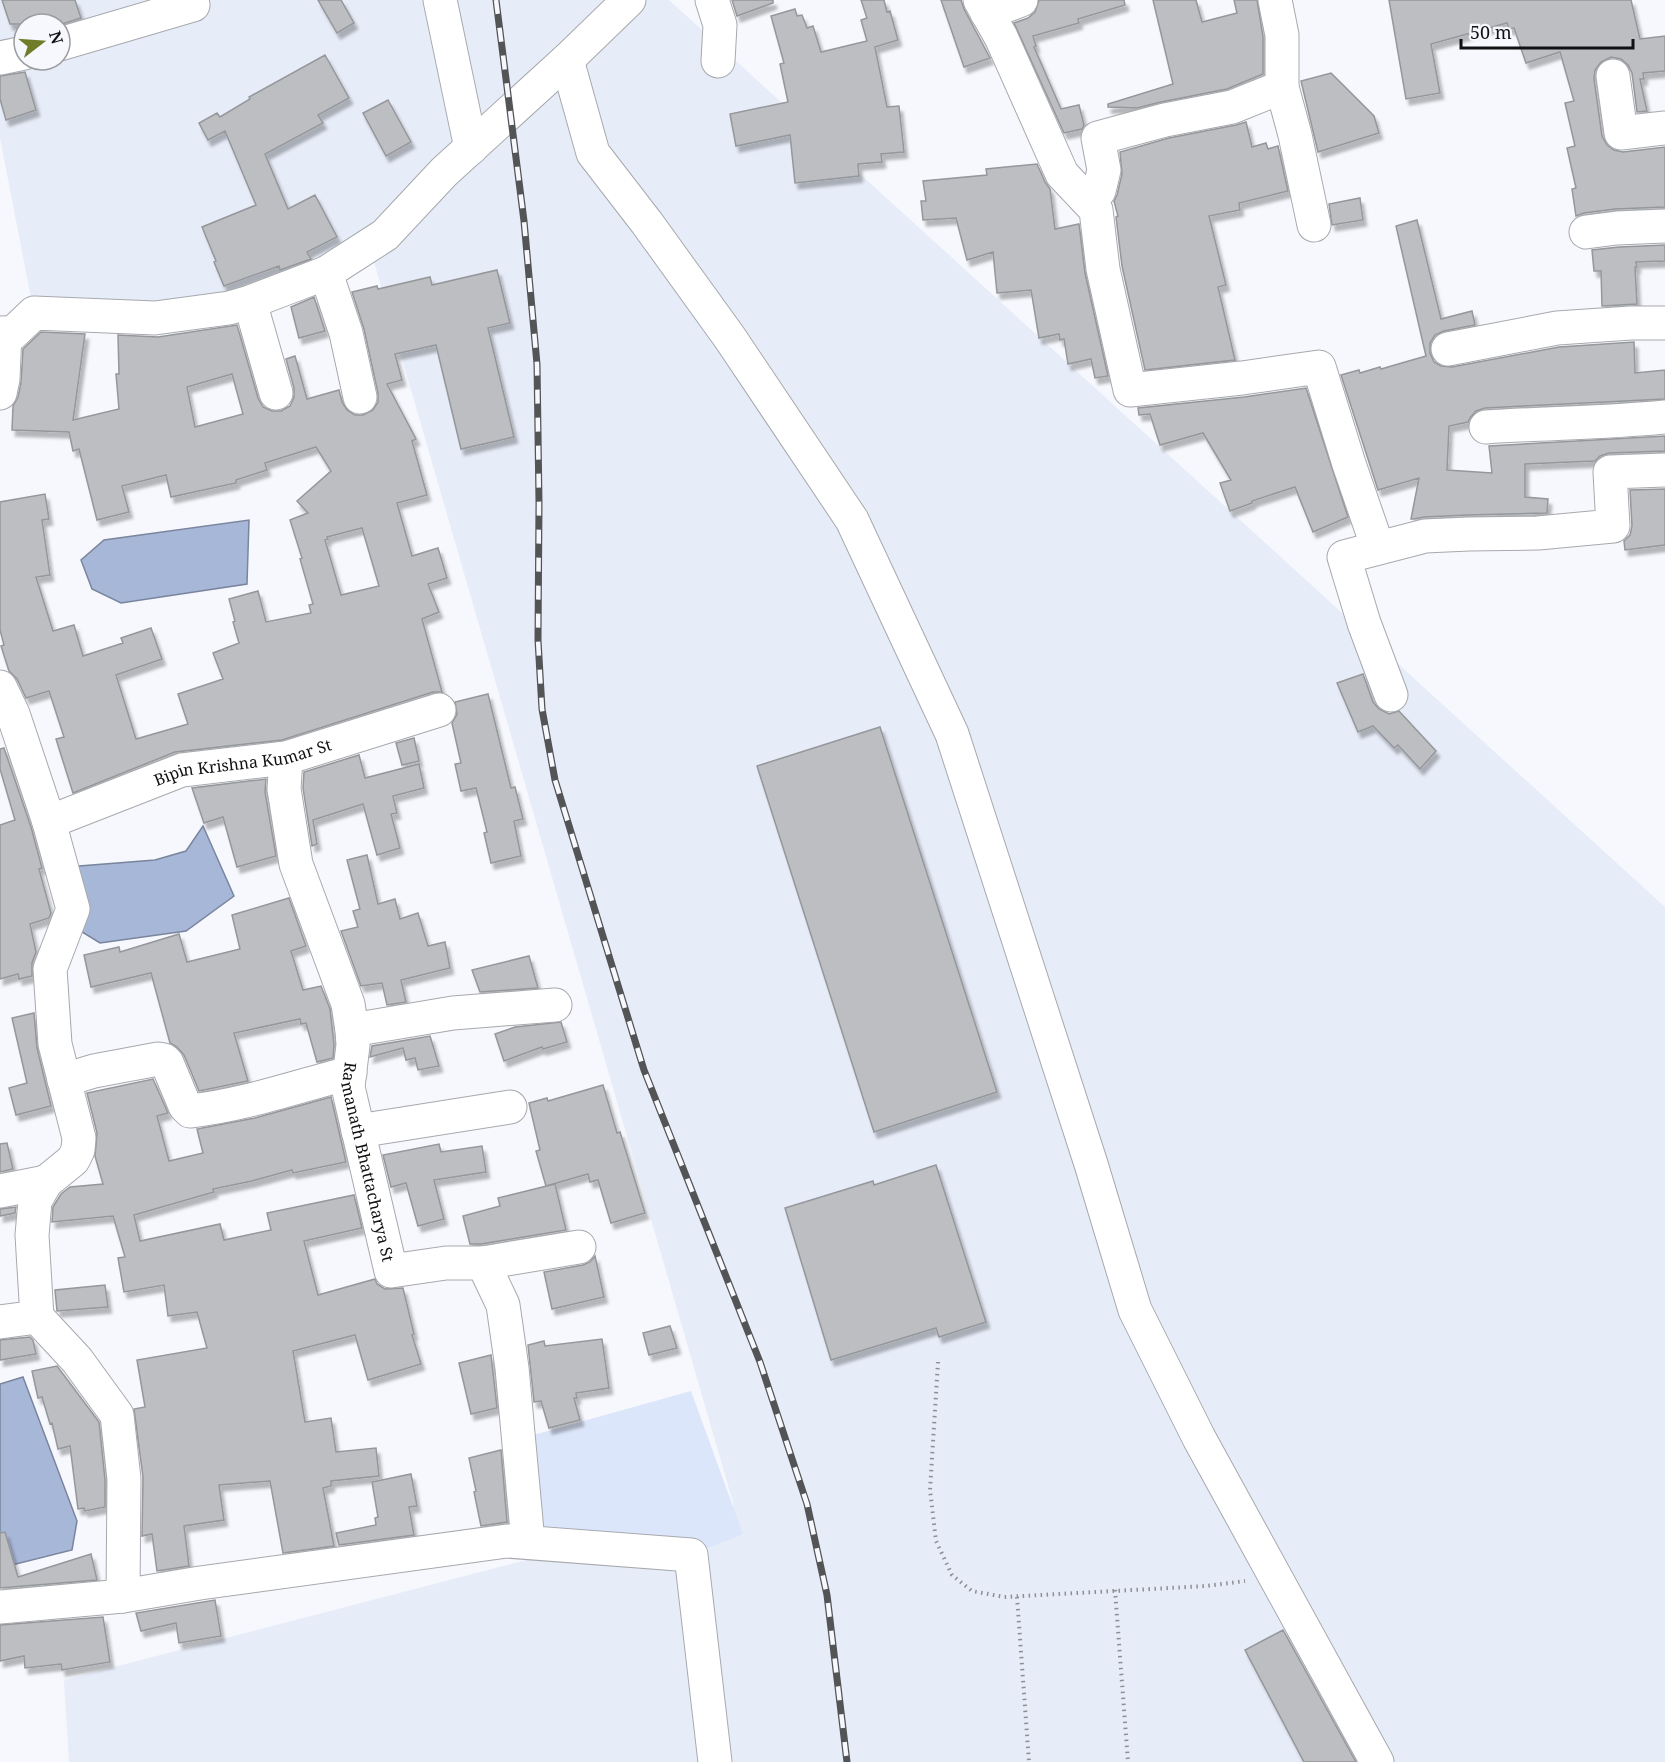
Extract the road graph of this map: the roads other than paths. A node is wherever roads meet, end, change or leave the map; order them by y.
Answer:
1 (440, 0) edge
2 (629, 0) edge
3 (712, 0) edge
4 (1022, 0) edge
5 (1275, 0) edge
6 (193, 5) dead end
7 (984, 7) edge
8 (72, 40) edge
9 (567, 60) junction
10 (718, 61) dead end
11 (1613, 76) dead end
12 (1282, 87) junction
13 (1665, 128) edge
14 (471, 148) junction
15 (1082, 194) junction
16 (1314, 225) dead end
17 (1665, 226) edge
18 (1586, 232) dead end
19 (326, 273) junction
20 (250, 302) junction
21 (1665, 323) edge
22 (3, 333) edge
23 (1448, 350) dead end
24 (0, 393) edge
25 (276, 393) dead end
26 (360, 397) dead end
27 (1665, 417) edge
28 (1486, 427) dead end
29 (1665, 470) edge
30 (1378, 548) junction
31 (0, 687) edge
32 (1391, 695) dead end
33 (439, 710) dead end
34 (286, 758) junction
35 (49, 822) junction
36 (555, 1005) dead end
37 (352, 1030) junction
38 (350, 1073) junction
39 (64, 1080) junction
40 (510, 1107) dead end
41 (358, 1131) junction
42 (46, 1182) junction
43 (0, 1191) edge
44 (579, 1247) dead end
45 (483, 1263) junction
46 (37, 1317) junction
47 (0, 1322) edge
48 (528, 1542) junction
49 (123, 1596) junction
50 (0, 1607) edge
51 (715, 1762) edge
52 (1377, 1762) edge

1 - 14 street
2 - 9 street
3 - 10 street
4 - 7 street
5 - 12 street
6 - 8 street
7 - 15 street
9 - 14 street
9 - 52 street
11 - 13 street
12 - 15 street
12 - 16 street
14 - 19 street
15 - 30 street
17 - 18 street
19 - 20 street
19 - 26 street
20 - 22 street
20 - 25 street
21 - 23 street
22 - 24 street
27 - 28 street
29 - 30 street
30 - 32 street
31 - 35 street
33 - 34 street, Bipin Krishna Kumar St
34 - 35 street, Bipin Krishna Kumar St
34 - 37 street, Ramanath Bhattacharya St
35 - 39 street
36 - 37 street
37 - 38 street, Ramanath Bhattacharya St
38 - 39 street
38 - 41 street, Ramanath Bhattacharya St
39 - 42 street
40 - 41 street
41 - 45 street, Ramanath Bhattacharya St
42 - 43 street
42 - 46 street
44 - 45 street
45 - 48 street
46 - 47 street
46 - 49 street
48 - 49 street
48 - 51 street
49 - 50 street

